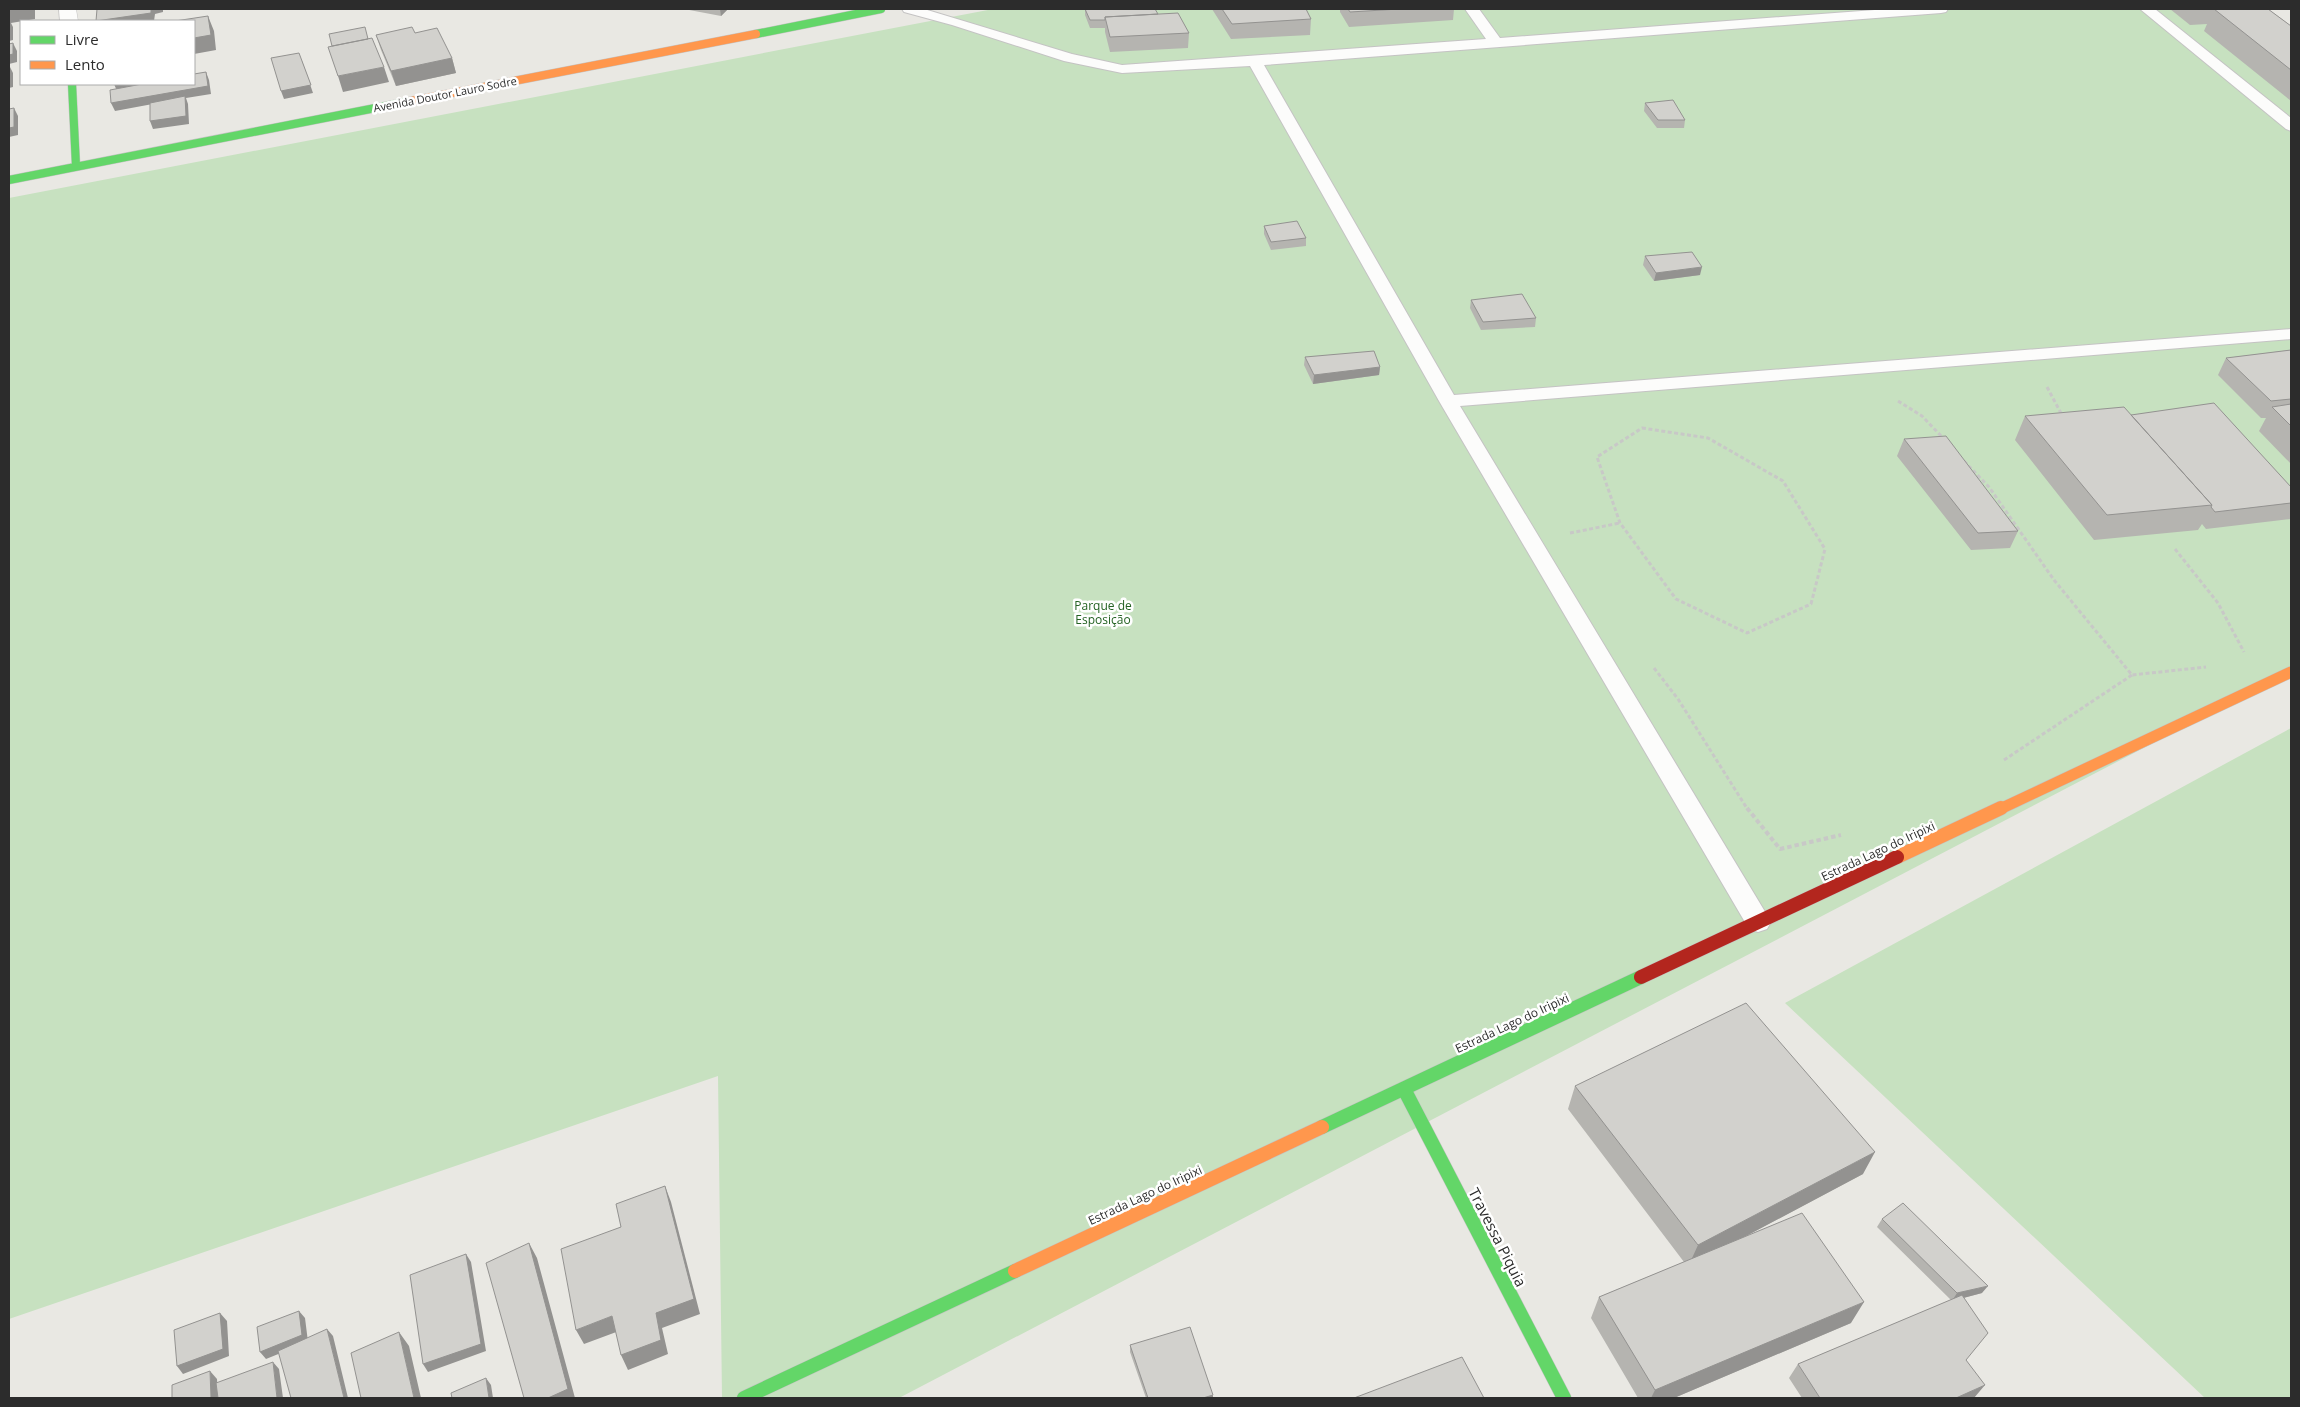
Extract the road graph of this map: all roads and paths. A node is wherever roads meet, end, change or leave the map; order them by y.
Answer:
1 (881, 9) edge
2 (910, 9) edge
3 (1472, 9) edge
4 (1941, 9) edge
5 (2147, 9) edge
6 (1915, 10) edge
7 (1496, 43) junction
8 (1255, 61) junction
9 (72, 85) edge
10 (2291, 126) edge
11 (76, 166) junction
12 (9, 180) edge
13 (2291, 334) edge
14 (1897, 400) dead end
15 (1448, 401) junction
16 (1949, 444) edge
17 (1962, 458) edge
18 (1620, 523) junction
19 (1571, 542) dead end
20 (2175, 549) dead end
21 (2246, 655) dead end
22 (1649, 660) dead end
23 (2208, 667) dead end
24 (2291, 672) edge
25 (2132, 675) junction
26 (1998, 764) dead end
27 (1844, 834) dead end
28 (1758, 922) junction
29 (1404, 1089) junction
30 (744, 1398) edge
31 (1564, 1398) edge

1 - 11 street, Avenida Doutor Lauro Sodre
2 - 8 lane
3 - 7 lane
4 - 6 lane
5 - 10 lane
6 - 7 lane
7 - 8 lane
8 - 15 lane
9 - 11 street
11 - 12 street, Avenida Doutor Lauro Sodre
13 - 15 lane
14 - 16 path
15 - 28 lane
17 - 25 path
18 - 18 path
18 - 19 path
20 - 21 path
22 - 27 path
23 - 25 path
24 - 28 street, Estrada Lago do Iripixi
25 - 26 path
28 - 29 street, Estrada Lago do Iripixi
29 - 30 street, Estrada Lago do Iripixi
29 - 31 street, Travessa Piquia

